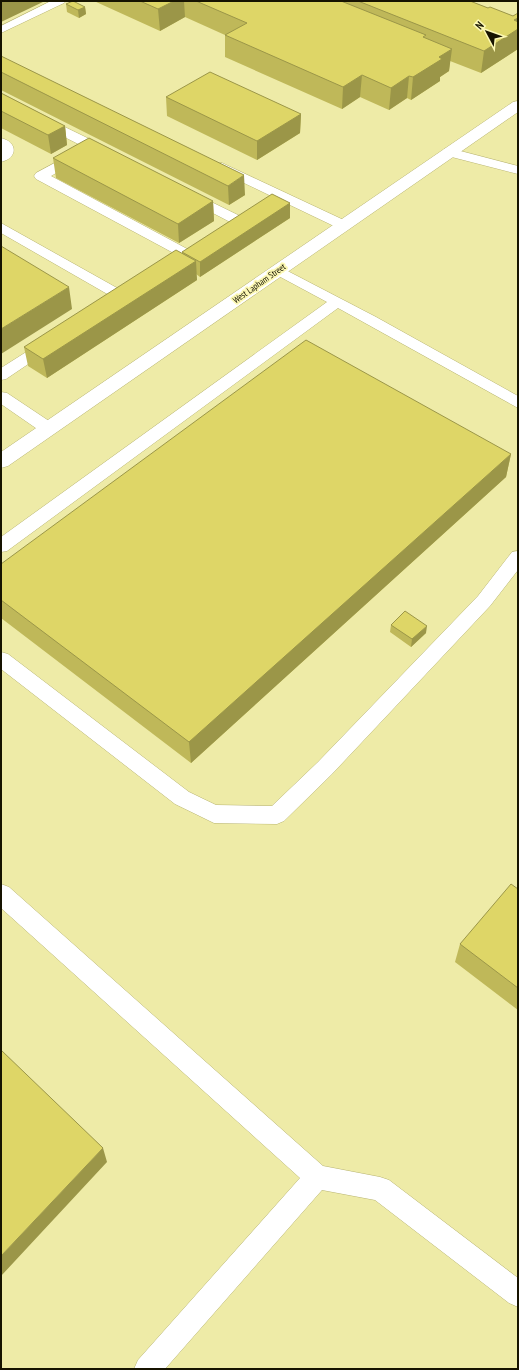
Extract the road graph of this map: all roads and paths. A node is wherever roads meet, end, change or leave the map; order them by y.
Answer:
1 (60, 1) edge
2 (1, 30) edge
3 (1, 100) edge
4 (518, 105) edge
5 (1, 142) edge
6 (93, 146) junction
7 (449, 152) junction
8 (1, 158) edge
9 (120, 160) edge
10 (518, 160) edge
11 (214, 163) edge
12 (512, 169) edge
13 (182, 192) edge
14 (277, 194) junction
15 (249, 212) junction
16 (343, 225) junction
17 (1, 227) edge
18 (224, 228) edge
19 (198, 245) edge
20 (186, 254) junction
21 (173, 262) edge
22 (278, 270) junction
23 (134, 288) edge
24 (121, 296) junction
25 (337, 302) junction
26 (108, 305) edge
27 (61, 336) edge
28 (1, 375) edge
29 (1, 397) edge
30 (518, 403) edge
31 (49, 429) junction
32 (1, 462) edge
33 (1, 546) edge
34 (518, 557) edge
35 (1, 659) edge
36 (1, 894) edge
37 (317, 1177) junction
38 (518, 1294) edge
39 (146, 1369) edge

1 - 2 lane
3 - 6 lane
4 - 7 street, West Lapham Street
5 - 8 lane
6 - 9 lane
6 - 20 lane
7 - 12 lane
7 - 16 street, West Lapham Street
10 - 12 lane
11 - 14 lane
13 - 15 lane
14 - 15 lane
14 - 16 lane
15 - 18 lane
16 - 22 street, West Lapham Street
17 - 24 lane
19 - 20 lane
20 - 21 lane
22 - 25 lane
22 - 31 street, West Lapham Street
23 - 24 lane
24 - 26 lane
25 - 30 lane
25 - 33 lane
27 - 28 lane
29 - 31 lane
31 - 32 street, West Lapham Street
34 - 35 lane
36 - 37 lane
37 - 38 lane
37 - 39 lane

